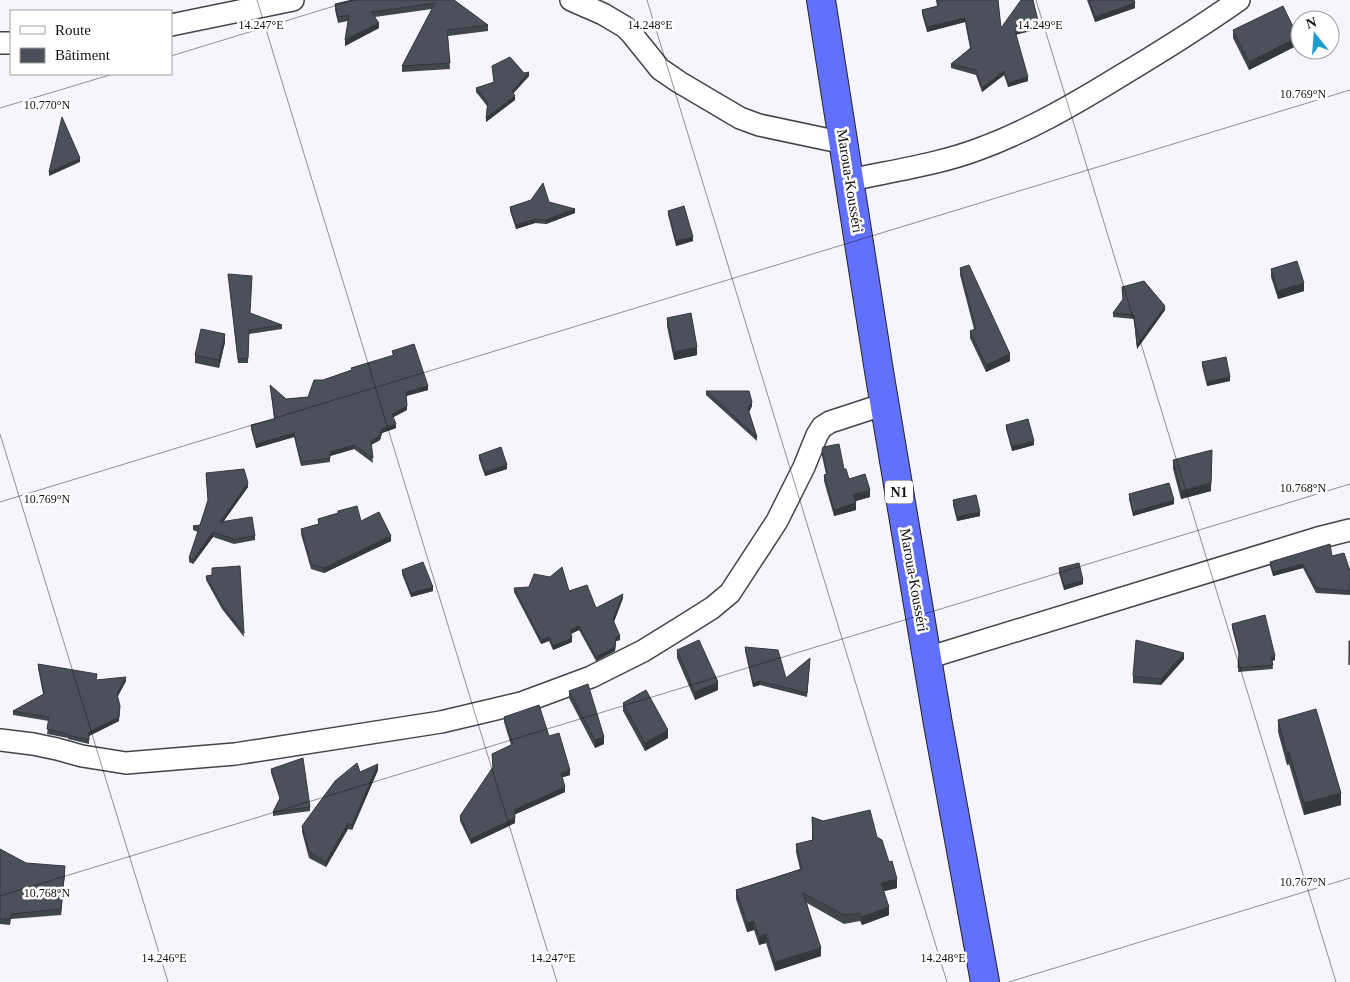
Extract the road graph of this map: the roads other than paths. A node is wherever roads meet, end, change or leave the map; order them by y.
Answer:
1 (293, 0) edge
2 (571, 0) edge
3 (821, 0) edge
4 (1239, 0) edge
5 (172, 25) edge
6 (844, 143) junction
7 (850, 180) junction
8 (885, 404) junction
9 (1350, 530) edge
10 (927, 658) junction
11 (0, 740) edge
12 (985, 982) edge

1 - 5 street
2 - 6 street
3 - 6 highway, Maroua-Kousséri / N1
4 - 7 street
6 - 7 highway, Maroua-Kousséri / N1
7 - 8 highway, Maroua-Kousséri / N1
8 - 10 highway, Maroua-Kousséri / N1
8 - 11 street
9 - 10 street
10 - 12 highway, Maroua-Kousséri / N1

